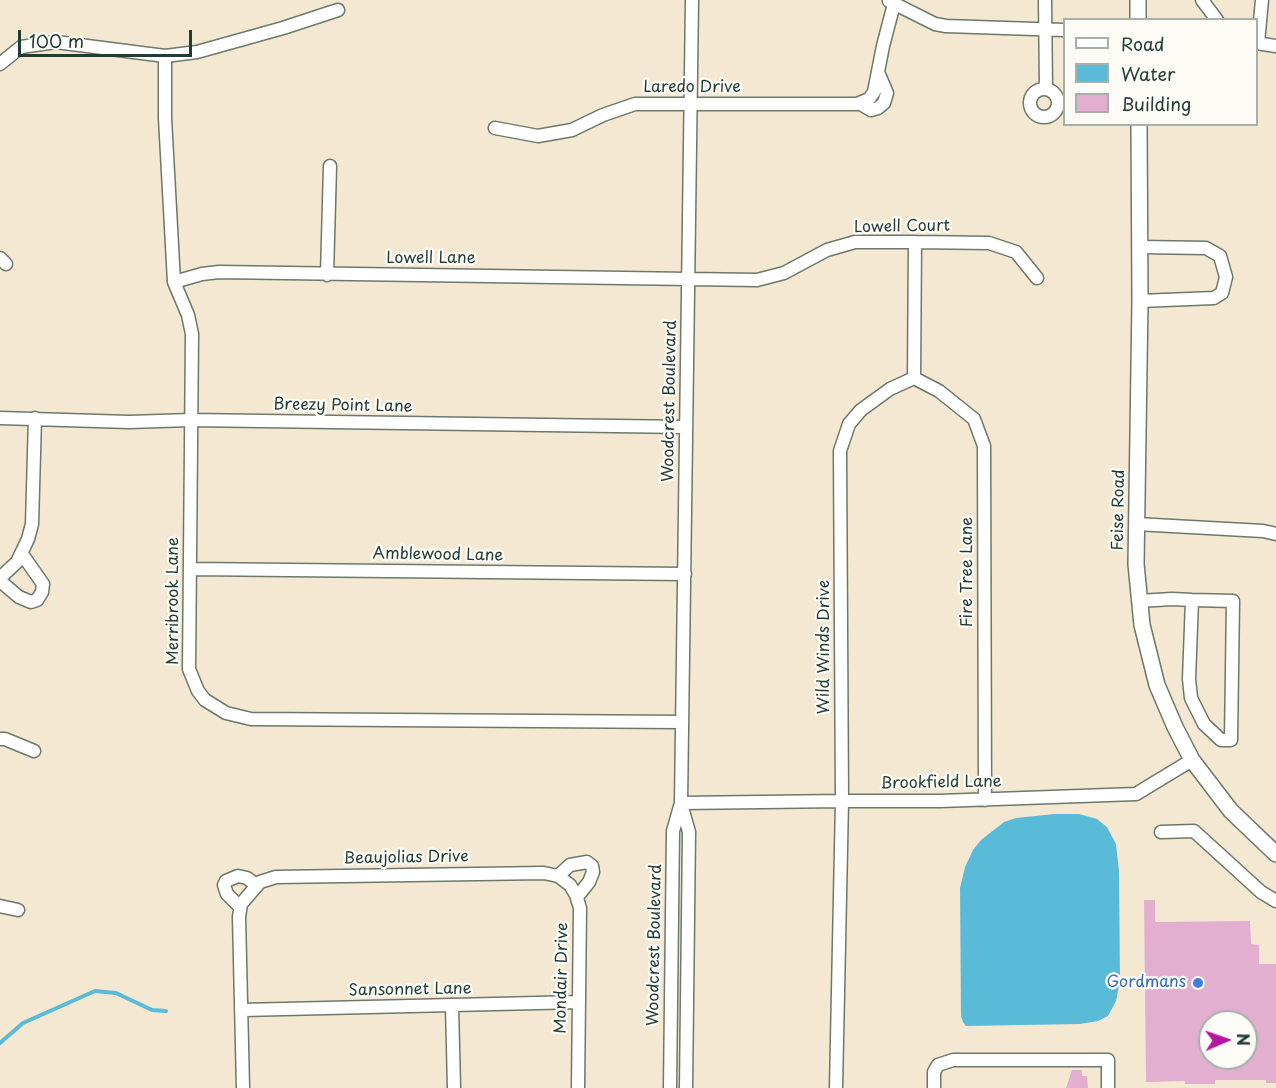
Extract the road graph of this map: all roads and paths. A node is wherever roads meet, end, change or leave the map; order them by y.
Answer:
1 (692, 0) edge
2 (1045, 0) edge
3 (1138, 0) edge
4 (1202, 0) edge
5 (1262, 0) edge
6 (891, 2) edge
7 (338, 10) dead end
8 (1138, 18) edge
9 (1216, 18) edge
10 (1045, 30) junction
11 (1063, 30) edge
12 (1258, 34) edge
13 (1258, 43) edge
14 (1276, 46) edge
15 (165, 56) junction
16 (0, 64) edge
17 (1046, 89) dead end
18 (691, 104) junction
19 (1139, 126) edge
20 (495, 128) dead end
21 (330, 166) dead end
22 (915, 242) junction
23 (1140, 247) junction
24 (327, 275) junction
25 (1037, 278) dead end
26 (689, 279) junction
27 (174, 282) junction
28 (1140, 302) junction
29 (914, 378) junction
30 (0, 418) edge
31 (35, 418) junction
32 (191, 420) junction
33 (686, 427) junction
34 (1136, 524) junction
35 (1276, 534) edge
36 (22, 554) junction
37 (191, 569) junction
38 (685, 574) junction
39 (0, 580) edge
40 (1192, 600) junction
41 (1139, 602) junction
42 (682, 722) junction
43 (0, 739) edge
44 (34, 750) dead end
45 (1192, 759) junction
46 (985, 800) junction
47 (842, 801) junction
48 (681, 803) junction
49 (1161, 832) dead end
50 (1276, 854) edge
51 (558, 876) junction
52 (256, 885) junction
53 (577, 897) junction
54 (1276, 901) edge
55 (0, 906) edge
56 (240, 907) junction
57 (18, 910) dead end
58 (579, 1002) junction
59 (452, 1005) junction
60 (242, 1010) junction
61 (243, 1088) edge
62 (454, 1088) edge
63 (578, 1088) edge
64 (670, 1088) edge
65 (686, 1088) edge
66 (836, 1088) edge
67 (934, 1088) edge
68 (1108, 1088) edge

1 - 18 street, Woodcrest Boulevard
2 - 10 street
3 - 8 main road
4 - 9 street
5 - 12 street
6 - 10 street
6 - 18 street, Laredo Drive
7 - 15 street
10 - 11 street
10 - 17 street
13 - 14 street
15 - 16 street
15 - 27 street, Merribrook Lane
18 - 20 street, Laredo Drive
18 - 26 street, Woodcrest Boulevard
19 - 23 main road, Feise Road
21 - 24 street
22 - 25 street, Lowell Court
22 - 26 street, Lowell Court
22 - 29 street
23 - 28 main road, Feise Road
23 - 28 street
24 - 26 street, Lowell Lane
24 - 27 street, Lowell Lane
26 - 33 street, Woodcrest Boulevard
27 - 32 street, Merribrook Lane
28 - 34 main road, Feise Road
29 - 46 street, Fire Tree Lane
29 - 47 street, Wild Winds Drive
30 - 31 street, Breezy Point Lane
31 - 32 street, Breezy Point Lane
31 - 36 street
32 - 33 street, Breezy Point Lane
32 - 37 street, Merribrook Lane
33 - 38 street, Woodcrest Boulevard
34 - 35 street
34 - 41 main road, Feise Road
36 - 39 street
36 - 39 street
37 - 38 street, Amblewood Lane
37 - 42 street, Merribrook Lane
38 - 42 street, Woodcrest Boulevard
40 - 40 street
40 - 41 street
41 - 45 main road, Feise Road
42 - 48 street, Woodcrest Boulevard
43 - 44 street
45 - 46 street, Brookfield Lane
45 - 50 main road, Feise Road
46 - 47 street, Brookfield Lane
47 - 48 street, Brookfield Lane
47 - 66 street, Wild Winds Drive
48 - 64 street, Woodcrest Boulevard
48 - 65 street, Woodcrest Boulevard
49 - 54 street
51 - 52 street, Beaujolias Drive
51 - 53 street
51 - 53 street
52 - 56 street
52 - 56 street, Beaujolias Drive
53 - 58 street, Mondair Drive
55 - 57 street
56 - 60 street
58 - 59 street, Sansonnet Lane
58 - 63 street, Mondair Drive
59 - 60 street, Sansonnet Lane
59 - 62 street
60 - 61 street
67 - 68 street

